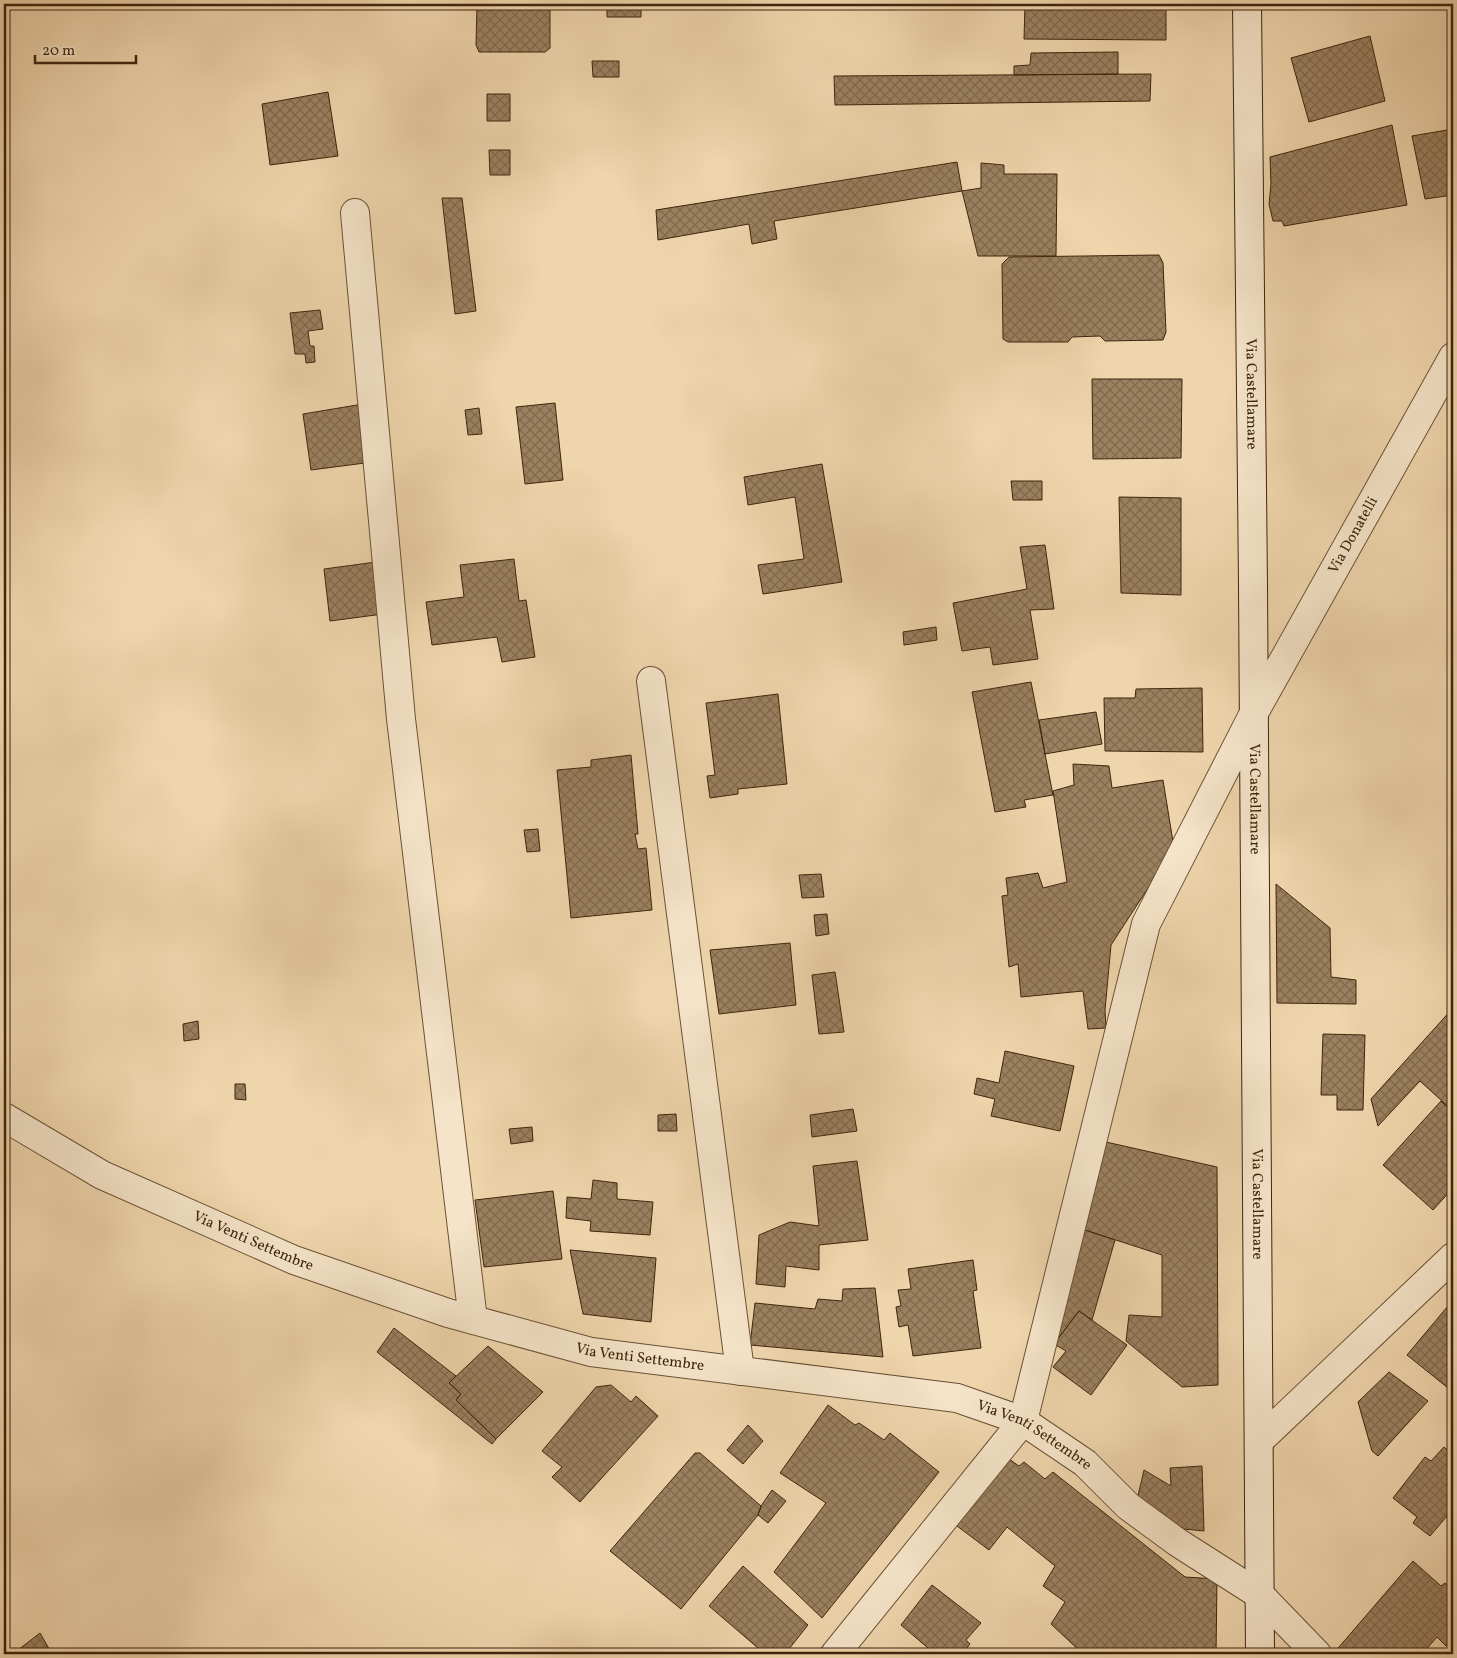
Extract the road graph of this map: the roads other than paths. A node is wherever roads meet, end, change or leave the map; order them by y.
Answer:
1 (1247, 4) edge
2 (355, 213) dead end
3 (1453, 357) edge
4 (651, 681) dead end
5 (1254, 713) junction
6 (4, 1117) edge
7 (1453, 1257) edge
8 (473, 1320) junction
9 (740, 1370) junction
10 (1023, 1421) junction
11 (1259, 1441) junction
12 (1260, 1595) junction
13 (835, 1654) edge
14 (1260, 1654) edge
15 (1317, 1654) edge

1 - 5 street, Via Castellamare
2 - 8 street
3 - 5 street, Via Donatelli
4 - 9 street
5 - 10 street, Via Donatelli
5 - 11 street, Via Castellamare
6 - 8 street, Via Venti Settembre
7 - 11 street
8 - 9 street, Via Venti Settembre
9 - 10 street, Via Venti Settembre
10 - 12 street, Via Venti Settembre
10 - 13 street
11 - 12 street, Via Castellamare
12 - 14 street, Via Castellamare
12 - 15 street, Via Venti Settembre

